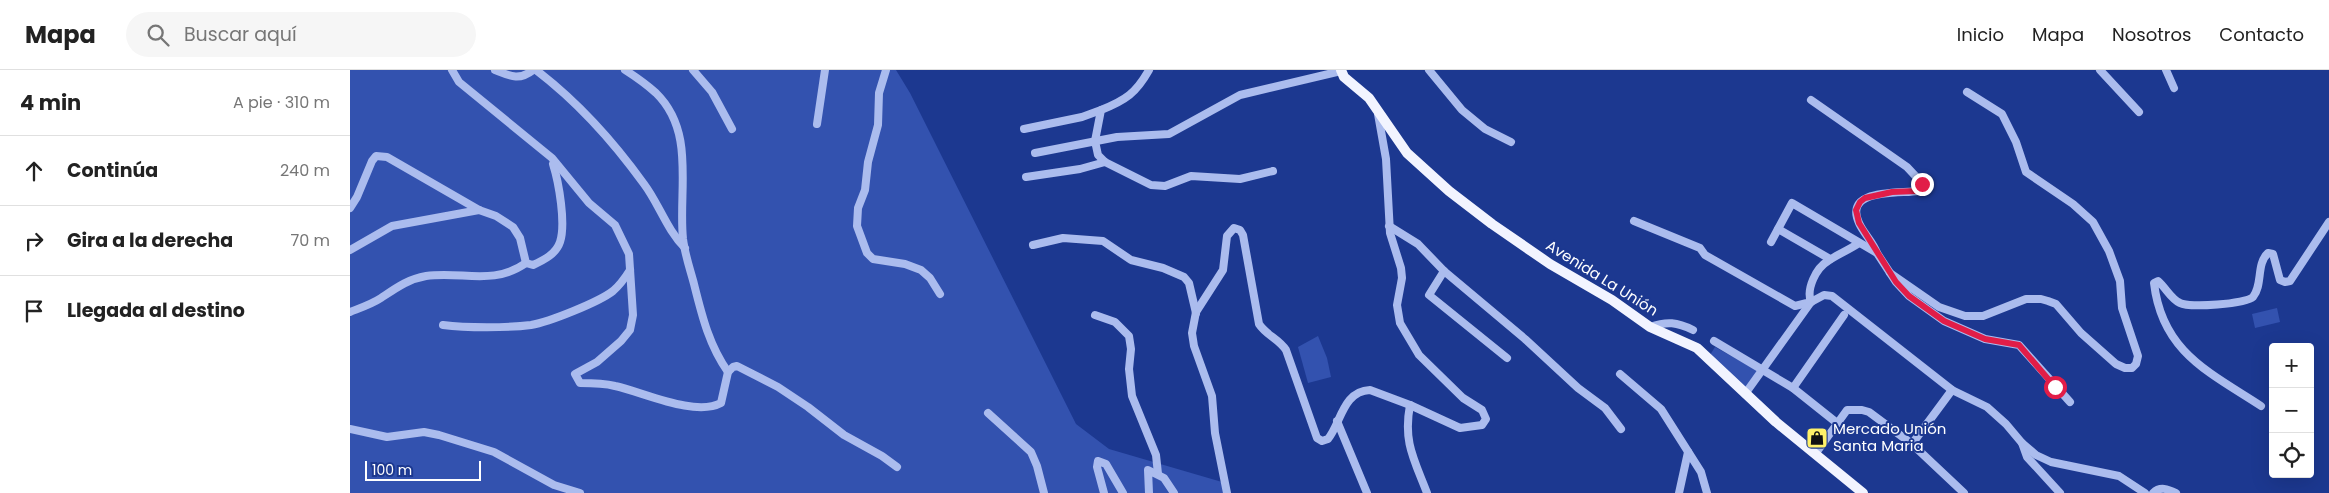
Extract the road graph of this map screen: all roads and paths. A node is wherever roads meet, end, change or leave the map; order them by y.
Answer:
1 (452, 70) edge
2 (495, 70) edge
3 (535, 70) edge
4 (626, 70) edge
5 (693, 70) edge
6 (825, 70) edge
7 (886, 70) edge
8 (1149, 70) edge
9 (1341, 70) edge
10 (1429, 70) edge
11 (2100, 70) edge
12 (2166, 70) edge
13 (2174, 88) dead end
14 (1967, 92) dead end
15 (1811, 100) dead end
16 (1101, 110) junction
17 (1378, 110) junction
18 (2139, 112) dead end
19 (817, 124) dead end
20 (732, 129) dead end
21 (1024, 129) dead end
22 (1095, 140) junction
23 (1511, 142) dead end
24 (1035, 153) dead end
25 (552, 158) junction
26 (1105, 162) junction
27 (1273, 171) dead end
28 (1026, 177) dead end
29 (350, 208) edge
30 (479, 210) junction
31 (1634, 221) dead end
32 (2329, 222) edge
33 (1389, 226) junction
34 (1778, 230) junction
35 (1771, 242) dead end
36 (1859, 244) junction
37 (1033, 245) dead end
38 (685, 248) junction
39 (350, 250) edge
40 (1877, 253) junction
41 (1830, 260) junction
42 (526, 263) junction
43 (631, 268) junction
44 (1444, 271) junction
45 (1890, 273) junction
46 (940, 294) dead end
47 (1811, 302) junction
48 (350, 312) edge
49 (1196, 312) junction
50 (1095, 315) dead end
51 (1844, 315) dead end
52 (443, 325) dead end
53 (1650, 327) junction
54 (1693, 330) dead end
55 (1714, 341) dead end
56 (1507, 358) dead end
57 (1762, 368) junction
58 (728, 372) junction
59 (1620, 374) dead end
60 (1793, 388) junction
61 (1952, 390) junction
62 (1744, 394) junction
63 (2070, 402) dead end
64 (1410, 405) junction
65 (2261, 406) dead end
66 (988, 413) dead end
67 (1337, 421) junction
68 (1838, 423) junction
69 (350, 429) edge
70 (1621, 429) dead end
71 (2022, 443) junction
72 (1912, 444) junction
73 (1688, 452) junction
74 (1816, 453) junction
75 (898, 467) dead end
76 (1158, 474) junction
77 (580, 493) edge
78 (1044, 493) edge
79 (1104, 493) edge
80 (1123, 493) edge
81 (1149, 493) edge
82 (1174, 493) edge
83 (1227, 493) edge
84 (1367, 493) edge
85 (1427, 493) edge
86 (1679, 493) edge
87 (1707, 493) edge
88 (1864, 493) edge
89 (1964, 493) edge
90 (2060, 493) edge
91 (2145, 493) edge
92 (2153, 493) edge
93 (2176, 493) edge

1 - 25 street
2 - 3 street
3 - 38 street
4 - 38 street
5 - 20 street
6 - 19 street
7 - 46 street
8 - 16 street
9 - 17 main road, Avenida La Unión
9 - 22 street
10 - 23 street
11 - 18 street
12 - 13 street
14 - 45 street
15 - 40 street
16 - 21 street
16 - 22 street
17 - 33 street
17 - 53 main road, Avenida La Unión
22 - 24 street
22 - 26 street
25 - 42 street
25 - 43 street
26 - 27 street
26 - 28 street
29 - 30 street
30 - 39 street
30 - 42 street
31 - 47 street
32 - 65 street
33 - 44 street
33 - 64 street
34 - 35 street
34 - 36 street
34 - 41 street
36 - 40 street
36 - 41 street
37 - 49 street
38 - 58 street
40 - 45 street
41 - 47 street
42 - 48 street
43 - 52 street
43 - 58 street
44 - 56 street
44 - 70 street
45 - 63 street
47 - 57 street
47 - 61 street
49 - 67 street
49 - 83 street
50 - 76 street
51 - 60 street
53 - 54 street
53 - 62 main road, Avenida La Unión
55 - 57 street
57 - 60 street
57 - 62 street
58 - 75 street
59 - 73 street
60 - 68 street
61 - 71 street
61 - 72 street
62 - 74 main road, Avenida La Unión
64 - 67 street
64 - 85 street
66 - 78 street
67 - 84 street
68 - 72 street
68 - 74 street
69 - 77 street
71 - 90 street
71 - 91 street
72 - 89 street
73 - 86 street
73 - 87 street
74 - 88 main road, Avenida La Unión
76 - 81 street
76 - 82 street
79 - 80 street
92 - 93 street

